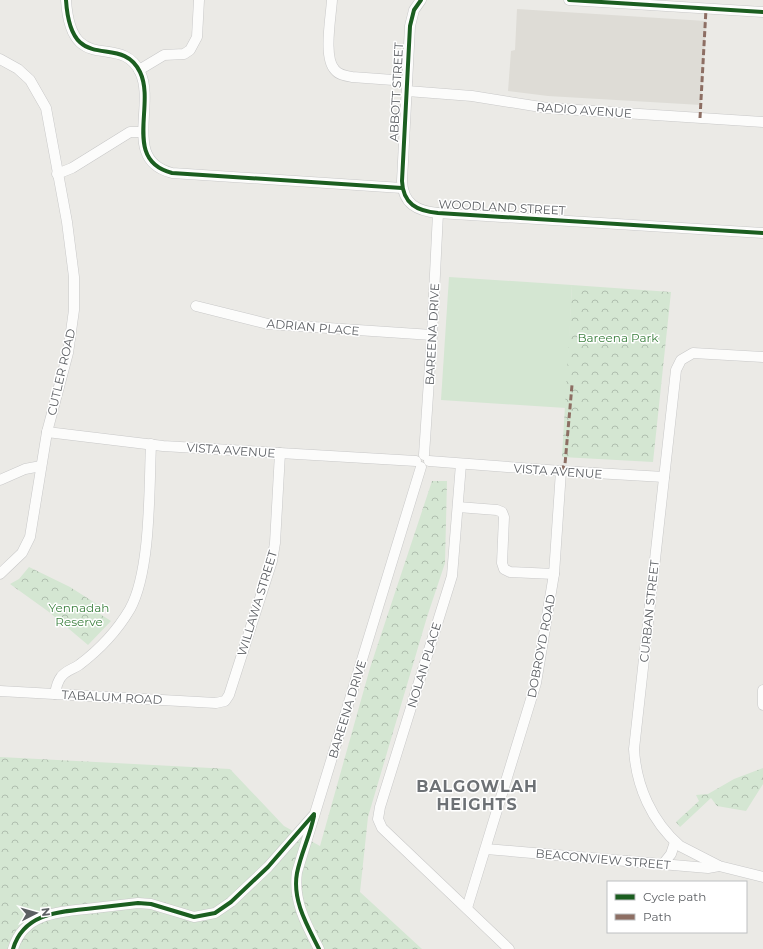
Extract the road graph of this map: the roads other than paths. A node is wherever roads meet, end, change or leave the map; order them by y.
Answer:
1 (199, 0) edge
2 (332, 0) edge
3 (421, 0) edge
4 (569, 0) edge
5 (68, 3) edge
6 (763, 12) edge
7 (0, 59) edge
8 (139, 70) junction
9 (407, 81) junction
10 (407, 91) junction
11 (763, 122) edge
12 (143, 132) junction
13 (57, 174) junction
14 (402, 188) junction
15 (438, 213) junction
16 (763, 233) edge
17 (196, 306) dead end
18 (432, 335) junction
19 (763, 357) edge
20 (47, 432) junction
21 (151, 444) junction
22 (280, 453) junction
23 (422, 461) junction
24 (461, 464) junction
25 (41, 466) junction
26 (561, 472) junction
27 (664, 477) junction
28 (0, 480) edge
29 (458, 506) junction
30 (0, 574) edge
31 (554, 574) junction
32 (763, 690) edge
33 (0, 691) edge
34 (55, 694) junction
35 (225, 701) joint
36 (763, 706) edge
37 (314, 814) junction
38 (291, 842) junction
39 (675, 842) junction
40 (304, 848) junction
41 (486, 849) junction
42 (663, 864) junction
43 (719, 866) junction
44 (763, 877) edge
45 (467, 908) junction
46 (14, 949) edge
47 (319, 949) edge
48 (509, 949) edge

1 - 8 street
2 - 9 street
3 - 9 street, ABBOTT STREET
4 - 6 street
5 - 8 street
7 - 13 street, CUTLER ROAD
8 - 12 street
9 - 10 street, ABBOTT STREET
10 - 11 street, RADIO AVENUE
10 - 14 street, ABBOTT STREET
12 - 13 street
12 - 14 street
13 - 20 street, CUTLER ROAD
14 - 15 street, WOODLAND STREET
15 - 16 street, WOODLAND STREET
15 - 18 street, BAREENA DRIVE
17 - 18 street, ADRIAN PLACE
18 - 23 street, BAREENA DRIVE
19 - 27 street, CURBAN STREET
20 - 21 street, VISTA AVENUE
20 - 25 street, CUTLER ROAD
21 - 22 street, VISTA AVENUE
21 - 34 street
22 - 23 street, VISTA AVENUE
22 - 35 street, WILLAWA STREET
23 - 24 street, VISTA AVENUE
23 - 37 street, BAREENA DRIVE
24 - 26 street, VISTA AVENUE
24 - 29 street, NOLAN PLACE
25 - 28 street
25 - 30 street, CUTLER ROAD
26 - 27 street, VISTA AVENUE
26 - 31 street, DOBROYD ROAD
27 - 39 street, CURBAN STREET
29 - 31 street
29 - 45 street, NOLAN PLACE
31 - 41 street, DOBROYD ROAD
32 - 36 street
33 - 34 street, TABALUM ROAD
34 - 35 street, TABALUM ROAD
37 - 38 street
37 - 40 street, BAREENA DRIVE
38 - 40 street
38 - 46 street
39 - 42 street
39 - 43 street, CURBAN STREET
40 - 47 street, BAREENA DRIVE
41 - 42 street, BEACONVIEW STREET
41 - 45 street, DOBROYD ROAD
42 - 43 street, BEACONVIEW STREET
43 - 44 street, CURBAN STREET
45 - 48 street, NOLAN PLACE

